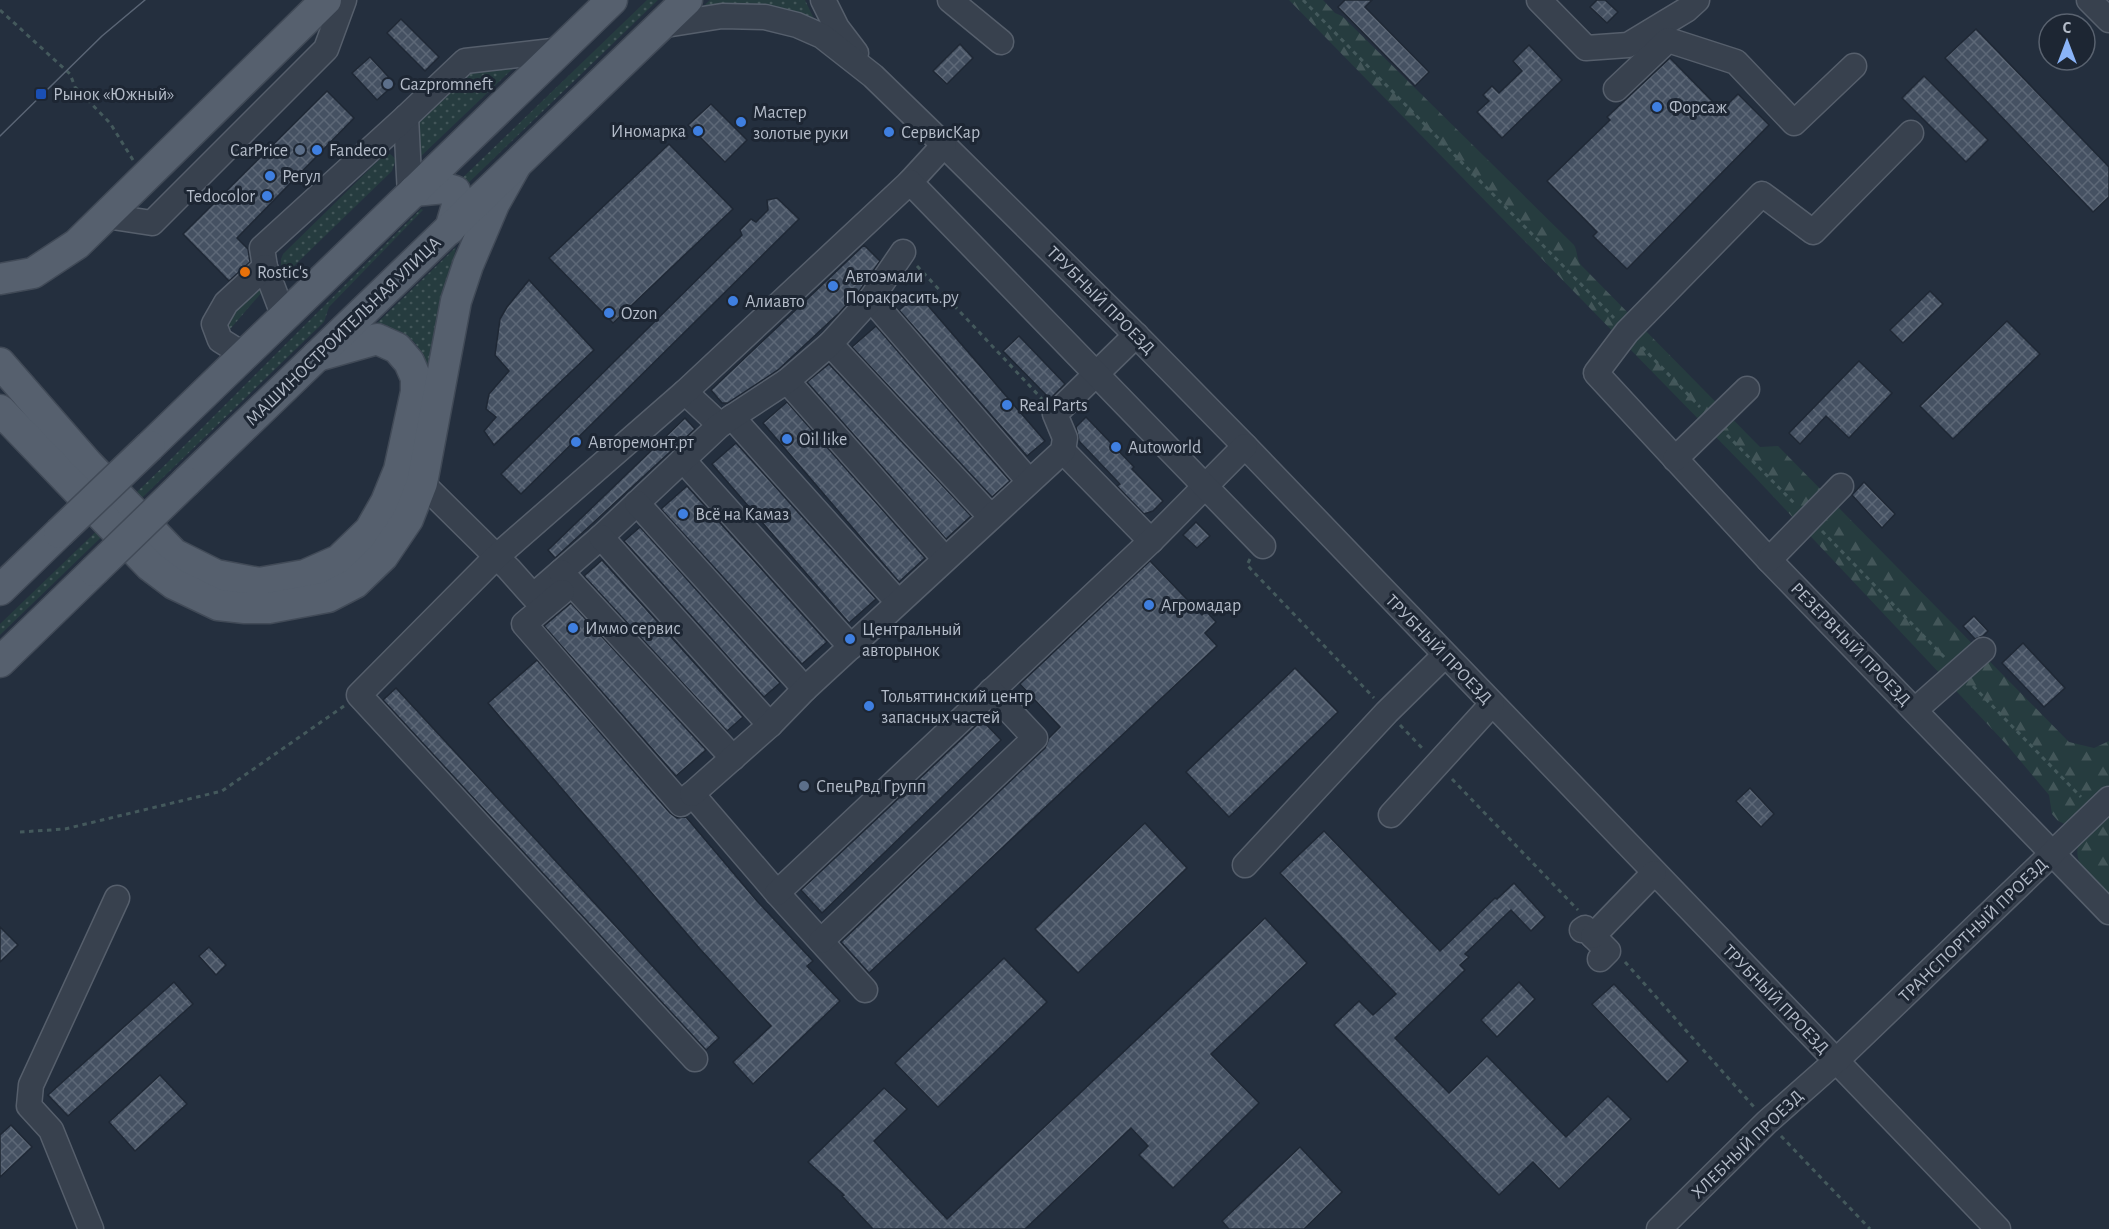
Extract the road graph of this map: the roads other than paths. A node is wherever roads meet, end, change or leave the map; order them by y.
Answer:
1 (326, 0) edge
2 (344, 0) edge
3 (612, 0) edge
4 (687, 0) edge
5 (823, 0) edge
6 (950, 0) edge
7 (1539, 0) edge
8 (1697, 0) edge
9 (2089, 0) edge
10 (2109, 20) edge
11 (659, 27) junction
12 (1001, 42) dead end
13 (561, 50) junction
14 (1854, 66) dead end
15 (873, 76) junction
16 (1616, 89) dead end
17 (406, 117) junction
18 (1911, 133) dead end
19 (945, 145) junction
20 (516, 165) junction
21 (910, 182) junction
22 (412, 193) junction
23 (106, 216) junction
24 (450, 229) junction
25 (903, 252) road end
26 (266, 267) junction
27 (0, 279) edge
28 (871, 299) junction
29 (284, 316) junction
30 (1136, 335) junction
31 (830, 344) junction
32 (244, 355) junction
33 (317, 357) junction
34 (0, 363) edge
35 (1096, 375) junction
36 (788, 381) junction
37 (1747, 389) dead end
38 (685, 392) junction
39 (6, 420) edge
40 (726, 421) junction
41 (1245, 446) junction
42 (1063, 450) junction
43 (1675, 459) junction
44 (683, 460) junction
45 (1029, 481) junction
46 (422, 483) junction
47 (1205, 486) junction
48 (1841, 486) dead end
49 (637, 503) junction
50 (991, 517) junction
51 (601, 537) junction
52 (1151, 541) junction
53 (1260, 543) road end
54 (496, 557) junction
55 (945, 559) junction
56 (1769, 560) junction
57 (567, 577) junction
58 (0, 590) edge
59 (898, 602) junction
60 (851, 646) junction
61 (1983, 650) dead end
62 (1445, 655) junction
63 (0, 662) edge
64 (805, 689) junction
65 (991, 691) junction
66 (1492, 704) junction
67 (1915, 710) junction
68 (770, 725) junction
69 (733, 758) junction
70 (692, 794) junction
71 (2109, 799) edge
72 (1391, 815) dead end
73 (2052, 853) junction
74 (1245, 865) dead end
75 (1654, 873) junction
76 (777, 892) junction
77 (117, 898) dead end
78 (2109, 912) edge
79 (820, 941) junction
80 (1611, 958) road end
81 (865, 990) dead end
82 (695, 1059) dead end
83 (1836, 1061) junction
84 (91, 1229) edge
85 (1659, 1229) edge
86 (1998, 1229) edge

1 - 23 main road
2 - 23 street
3 - 13 main road
4 - 11 main road, МАШИНОСТРОИТЕЛЬНАЯ УЛИЦА
5 - 15 street
6 - 12 street
7 - 8 street
9 - 10 street
11 - 15 street
11 - 20 main road, МАШИНОСТРОИТЕЛЬНАЯ УЛИЦА
13 - 17 street
13 - 22 main road
14 - 16 street
15 - 19 street, ТРУБНЫЙ ПРОЕЗД
17 - 22 street
17 - 26 street
18 - 43 street, РЕЗЕРВНЫЙ ПРОЕЗД
19 - 21 street
19 - 30 street, ТРУБНЫЙ ПРОЕЗД
20 - 24 main road, МАШИНОСТРОИТЕЛЬНАЯ УЛИЦА
20 - 46 main road
21 - 35 street
21 - 38 street
22 - 24 main road
22 - 29 main road
23 - 27 main road
24 - 33 main road, МАШИНОСТРОИТЕЛЬНАЯ УЛИЦА
25 - 28 street
26 - 29 street
26 - 32 street
28 - 31 street
28 - 45 street
29 - 32 main road
30 - 35 street
30 - 41 street, ТРУБНЫЙ ПРОЕЗД
31 - 36 street
31 - 50 street
32 - 58 main road, bridge
33 - 34 main road
33 - 63 main road, МАШИНОСТРОИТЕЛЬНАЯ УЛИЦА, bridge
35 - 42 street
35 - 47 street
36 - 40 street
36 - 55 street
37 - 43 street
38 - 40 street
38 - 54 street
39 - 46 main road
40 - 44 street
40 - 59 street
41 - 47 street
41 - 62 street, ТРУБНЫЙ ПРОЕЗД
42 - 45 street
42 - 52 street
43 - 56 street, РЕЗЕРВНЫЙ ПРОЕЗД
44 - 49 street
44 - 60 street
45 - 50 street
46 - 54 street
47 - 52 street
47 - 53 street
48 - 56 street
49 - 51 street
49 - 64 street
50 - 55 street
51 - 57 street
51 - 68 street
52 - 65 street
54 - 57 street
54 - 82 street
55 - 59 street
56 - 67 street, РЕЗЕРВНЫЙ ПРОЕЗД
57 - 69 street
57 - 70 street
59 - 60 street
60 - 64 street
61 - 67 street
62 - 66 street, ТРУБНЫЙ ПРОЕЗД
62 - 74 street
64 - 68 street
65 - 76 street
65 - 79 street
66 - 72 street
66 - 75 street, ТРУБНЫЙ ПРОЕЗД
67 - 73 street, РЕЗЕРВНЫЙ ПРОЕЗД
68 - 69 street
69 - 70 street
70 - 76 street
71 - 73 street, ТРАНСПОРТНЫЙ ПРОЕЗД
73 - 78 street, РЕЗЕРВНЫЙ ПРОЕЗД
73 - 83 street, ТРАНСПОРТНЫЙ ПРОЕЗД
75 - 80 street
75 - 83 street, ТРУБНЫЙ ПРОЕЗД
76 - 79 street
77 - 84 street
79 - 81 street
83 - 85 street, ХЛЕБНЫЙ ПРОЕЗД
83 - 86 street, ТРУБНЫЙ ПРОЕЗД

